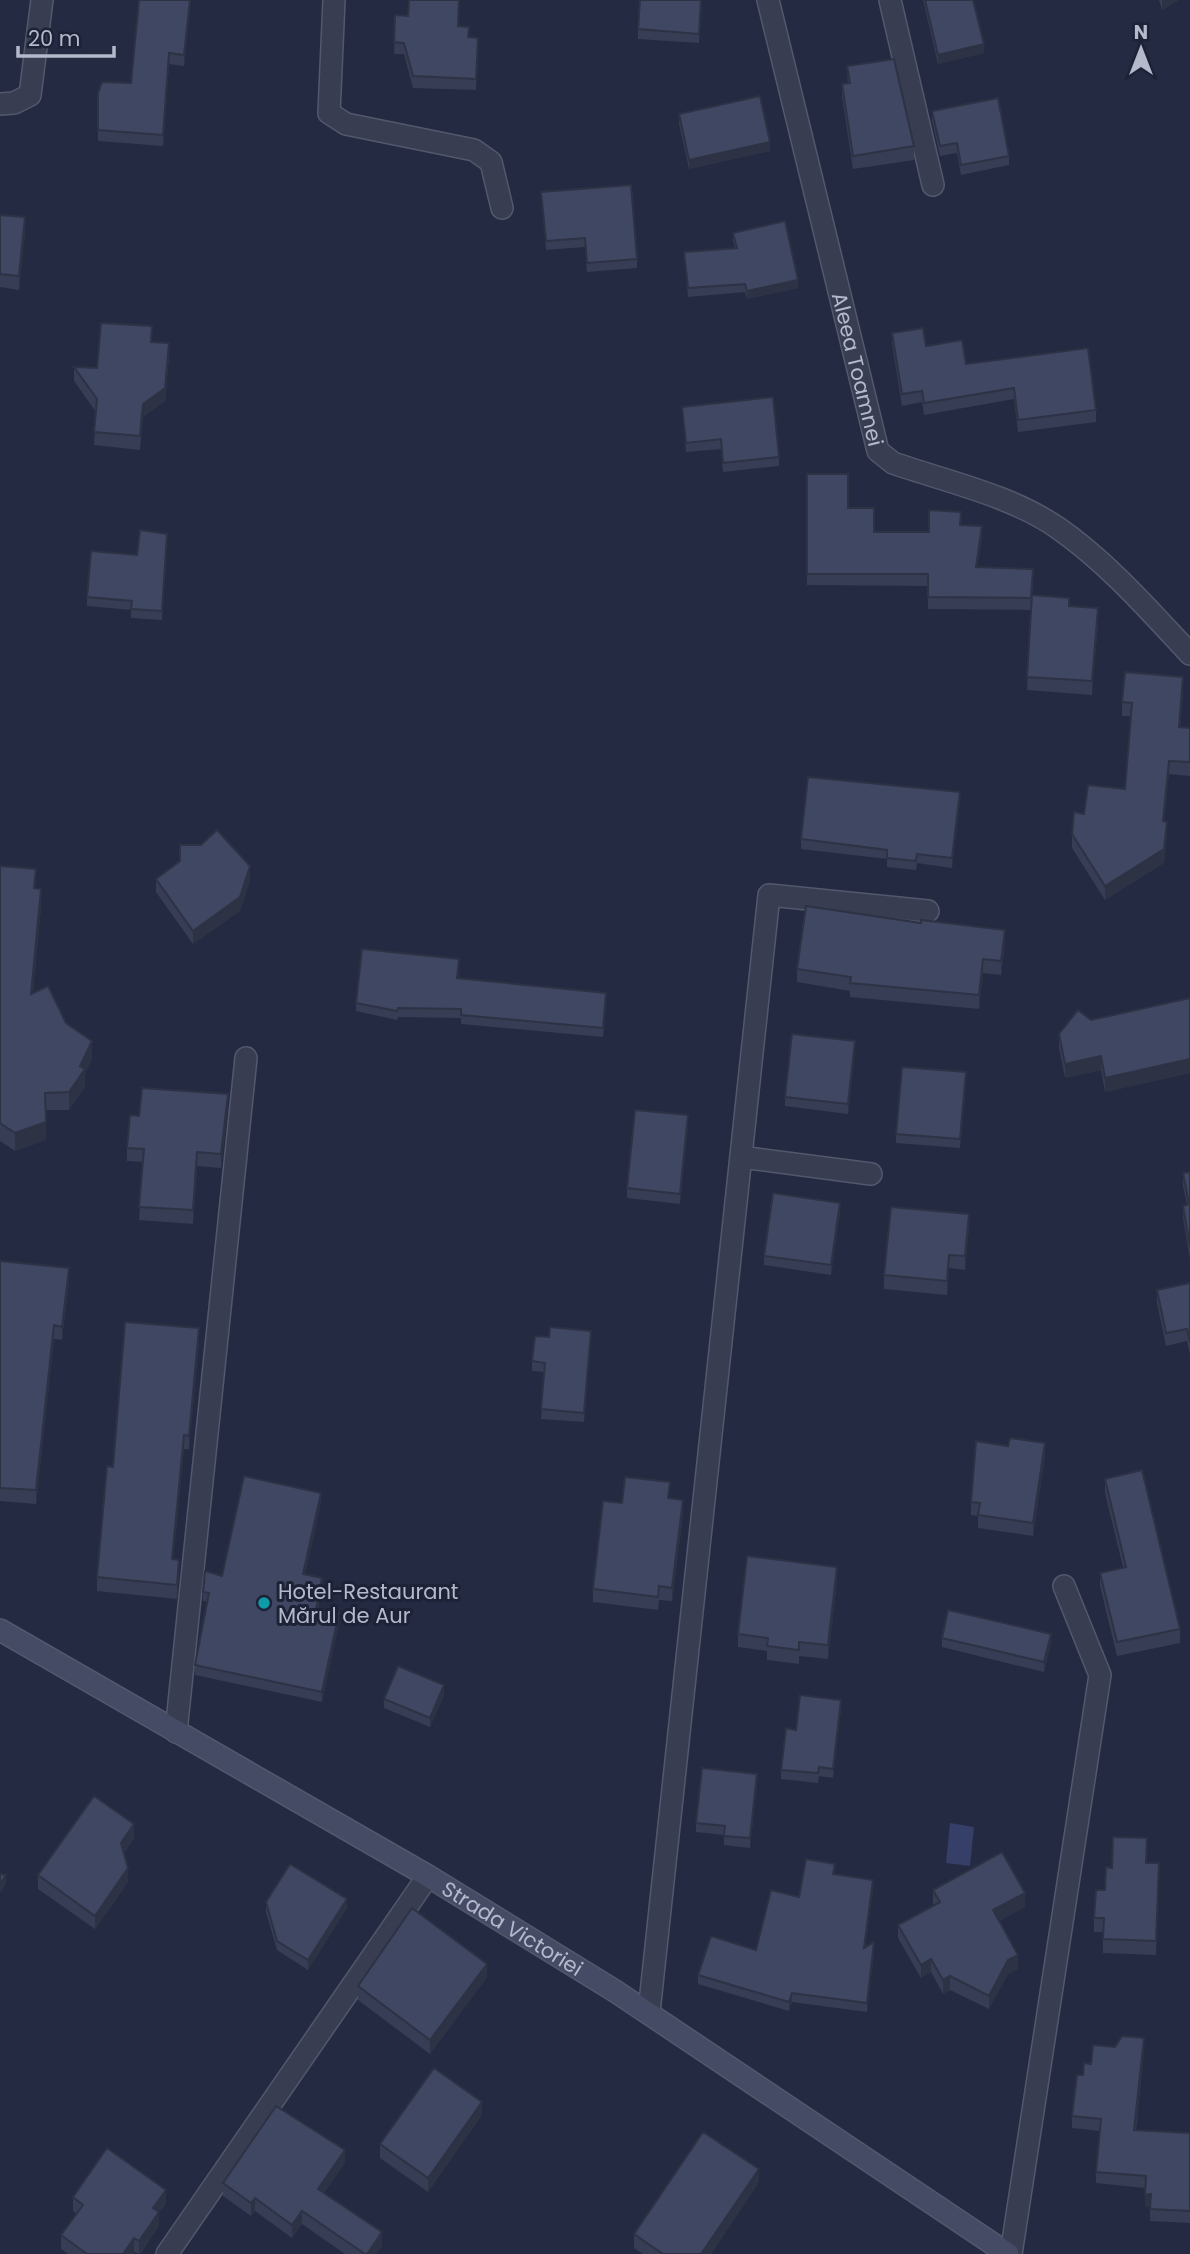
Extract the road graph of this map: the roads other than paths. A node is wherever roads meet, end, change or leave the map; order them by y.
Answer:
1 (42, 0) edge
2 (334, 0) edge
3 (768, 0) edge
4 (890, 0) edge
5 (0, 104) edge
6 (933, 185) dead end
7 (502, 208) dead end
8 (1190, 654) edge
9 (928, 911) dead end
10 (246, 1058) dead end
11 (741, 1157) junction
12 (871, 1174) dead end
13 (1064, 1586) dead end
14 (0, 1630) edge
15 (176, 1732) junction
16 (428, 1876) junction
17 (649, 2012) junction
18 (167, 2254) edge
19 (1010, 2254) edge

1 - 5 street
2 - 7 street
3 - 8 street, Aleea Toamnei
4 - 6 street
9 - 11 street
10 - 15 street
11 - 12 street
11 - 17 street
13 - 19 street
14 - 15 street, Strada Victoriei
15 - 16 street, Strada Victoriei
16 - 17 street, Strada Victoriei
16 - 18 street
17 - 19 street, Strada Victoriei

